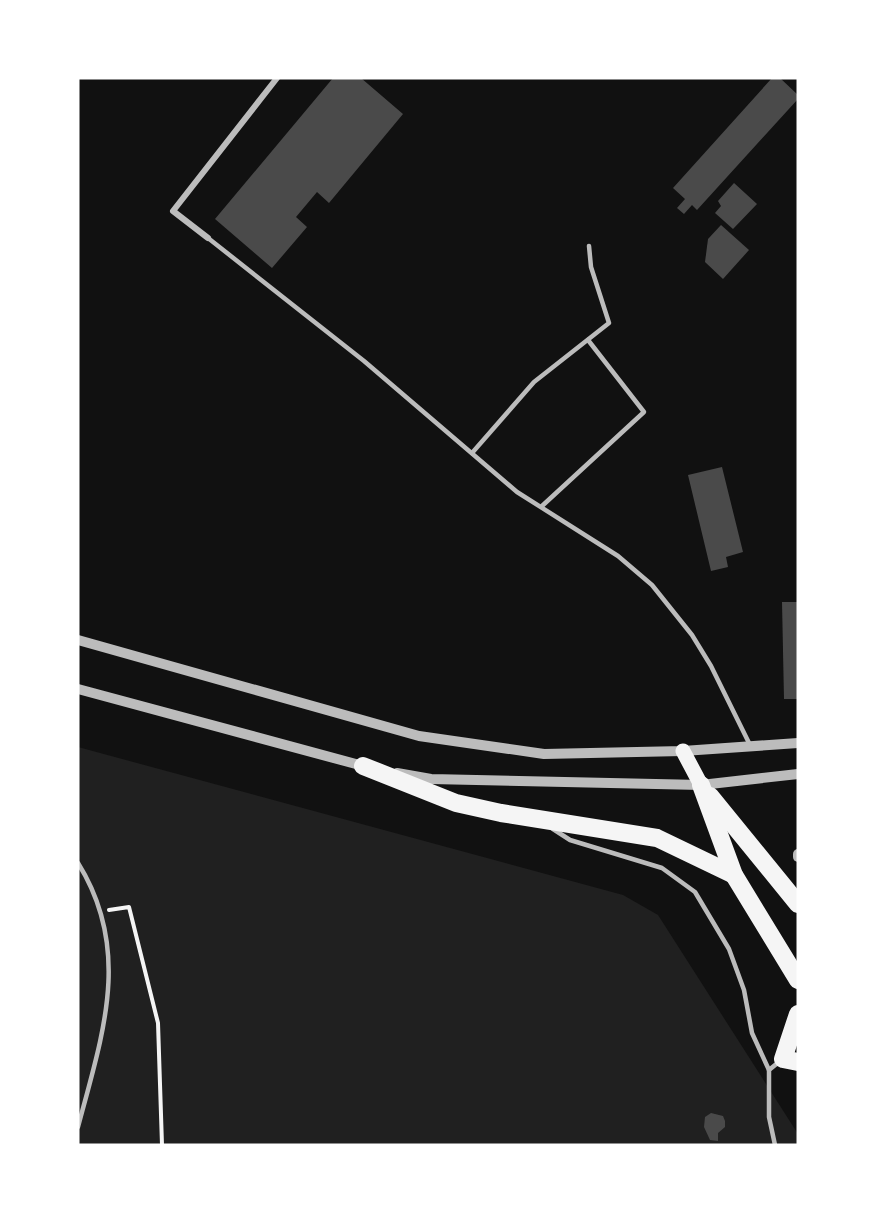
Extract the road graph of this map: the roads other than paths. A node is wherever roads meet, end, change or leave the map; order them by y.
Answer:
1 (277, 78) edge
2 (208, 238) joint
3 (589, 246) dead end
4 (588, 340) junction
5 (472, 453) junction
6 (542, 506) junction
7 (78, 640) edge
8 (78, 689) edge
9 (798, 743) edge
10 (750, 745) junction
11 (683, 751) junction
12 (363, 766) junction
13 (798, 774) edge
14 (701, 785) junction
15 (538, 819) junction
16 (78, 863) edge
17 (734, 875) junction
18 (798, 903) edge
19 (798, 980) edge
20 (798, 1014) edge
21 (783, 1064) edge
22 (78, 1127) edge
23 (775, 1145) edge

1 - 2 street
2 - 5 lane
3 - 4 lane
4 - 5 lane
4 - 6 lane
5 - 6 lane
6 - 10 lane
7 - 11 street
8 - 12 street
9 - 10 street
10 - 11 street
11 - 14 main road
12 - 14 street
12 - 15 highway
13 - 14 street
14 - 17 highway
14 - 18 highway
15 - 17 highway
15 - 21 lane
16 - 22 lane
17 - 19 highway
20 - 21 highway
21 - 23 lane

